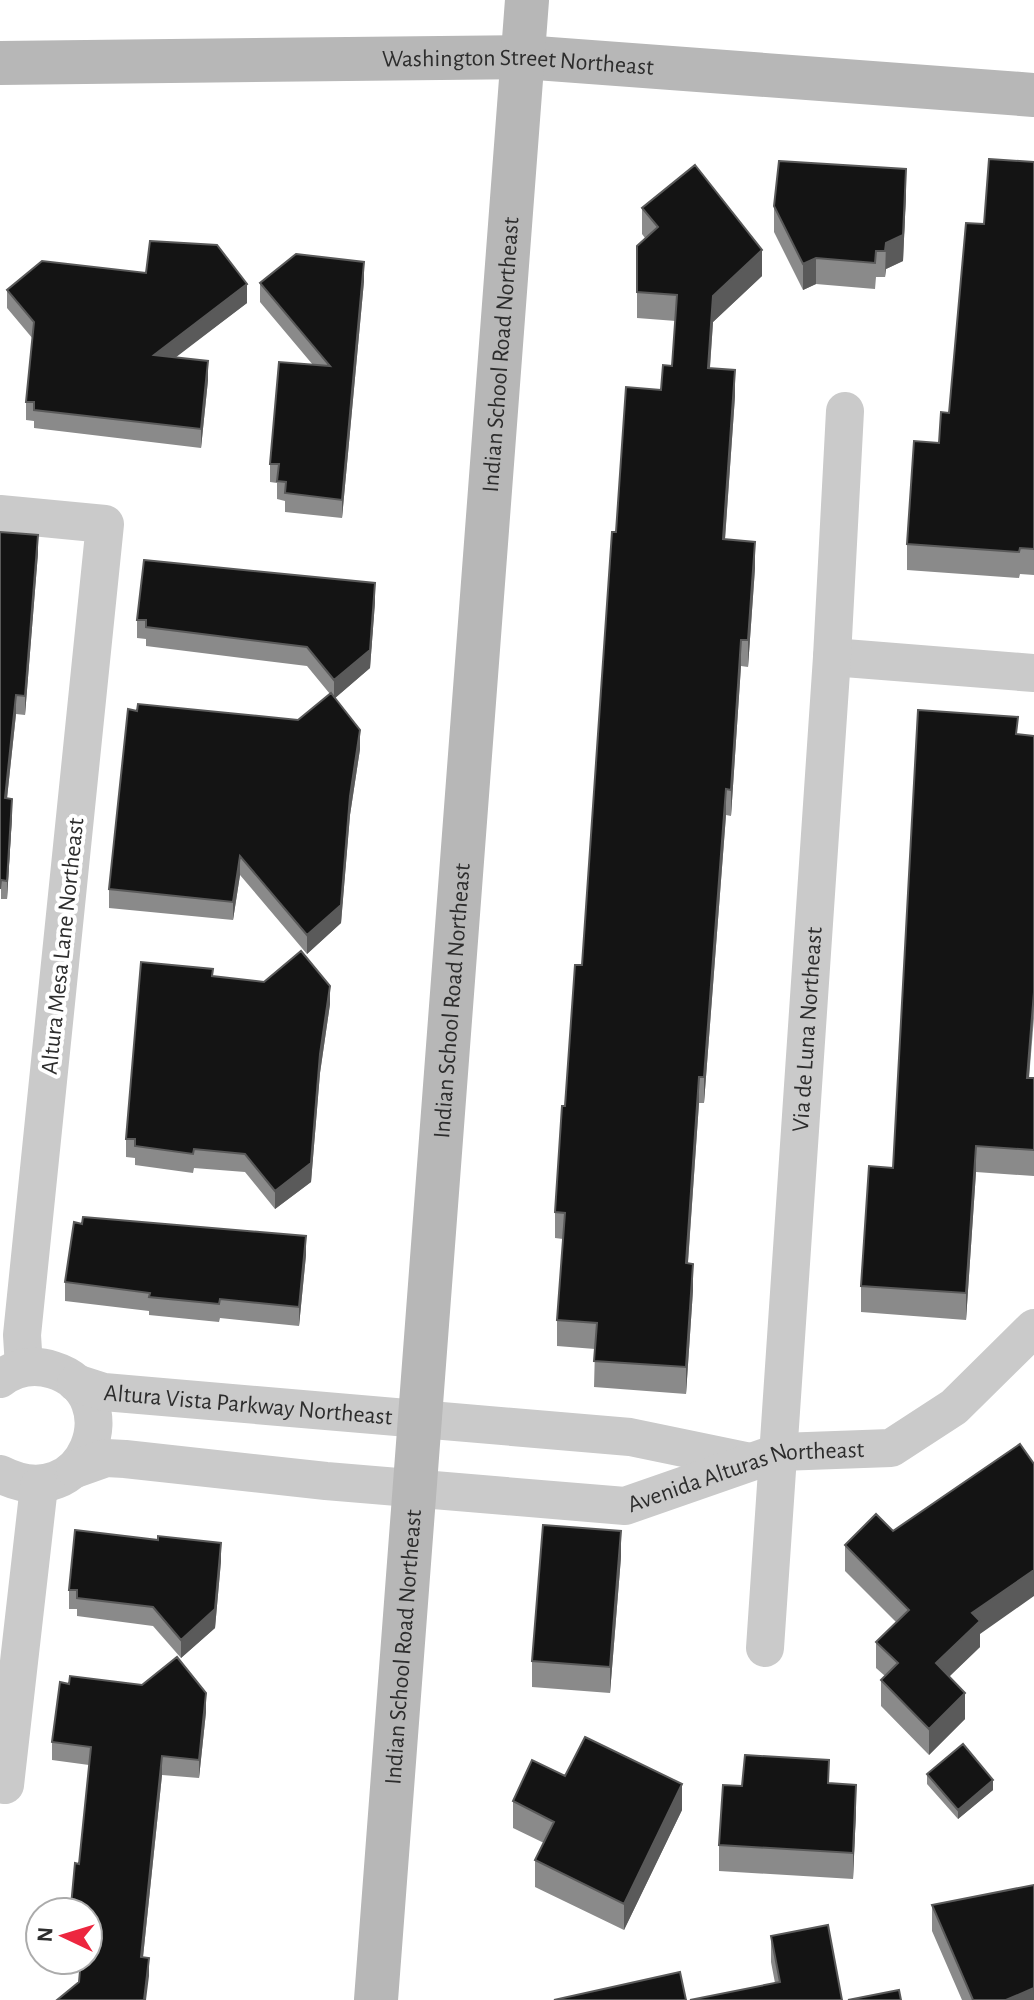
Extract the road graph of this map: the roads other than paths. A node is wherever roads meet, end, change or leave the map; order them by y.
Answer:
1 (527, 0) edge
2 (523, 57) junction
3 (0, 63) edge
4 (1034, 95) edge
5 (845, 411) dead end
6 (0, 514) edge
7 (832, 657) junction
8 (1034, 673) edge
9 (1034, 1328) edge
10 (12, 1373) edge
11 (76, 1383) junction
12 (420, 1419) junction
13 (763, 1457) junction
14 (75, 1469) junction
15 (0, 1474) edge
16 (39, 1486) junction
17 (414, 1488) junction
18 (765, 1648) dead end
19 (3, 1784) edge
20 (376, 2000) edge

1 - 2 street, Indian School Road Northeast
2 - 3 street, Washington Street Northeast
2 - 4 street, Washington Street Northeast
2 - 12 street, Indian School Road Northeast
5 - 7 street, Via de Luna Northeast
6 - 10 street, Altura Mesa Lane Northeast
7 - 8 street
7 - 13 street, Via de Luna Northeast
9 - 13 street, Avenida Alturas Northeast
10 - 11 street, Altura Vista Parkway Northeast
11 - 12 street, Altura Vista Parkway Northeast
11 - 14 street
12 - 13 street
12 - 17 street, Indian School Road Northeast
13 - 17 street, Avenida Alturas Northeast
13 - 18 street, Via de Luna Northeast
14 - 16 street
14 - 17 street
15 - 16 street
16 - 19 street
17 - 20 street, Indian School Road Northeast

